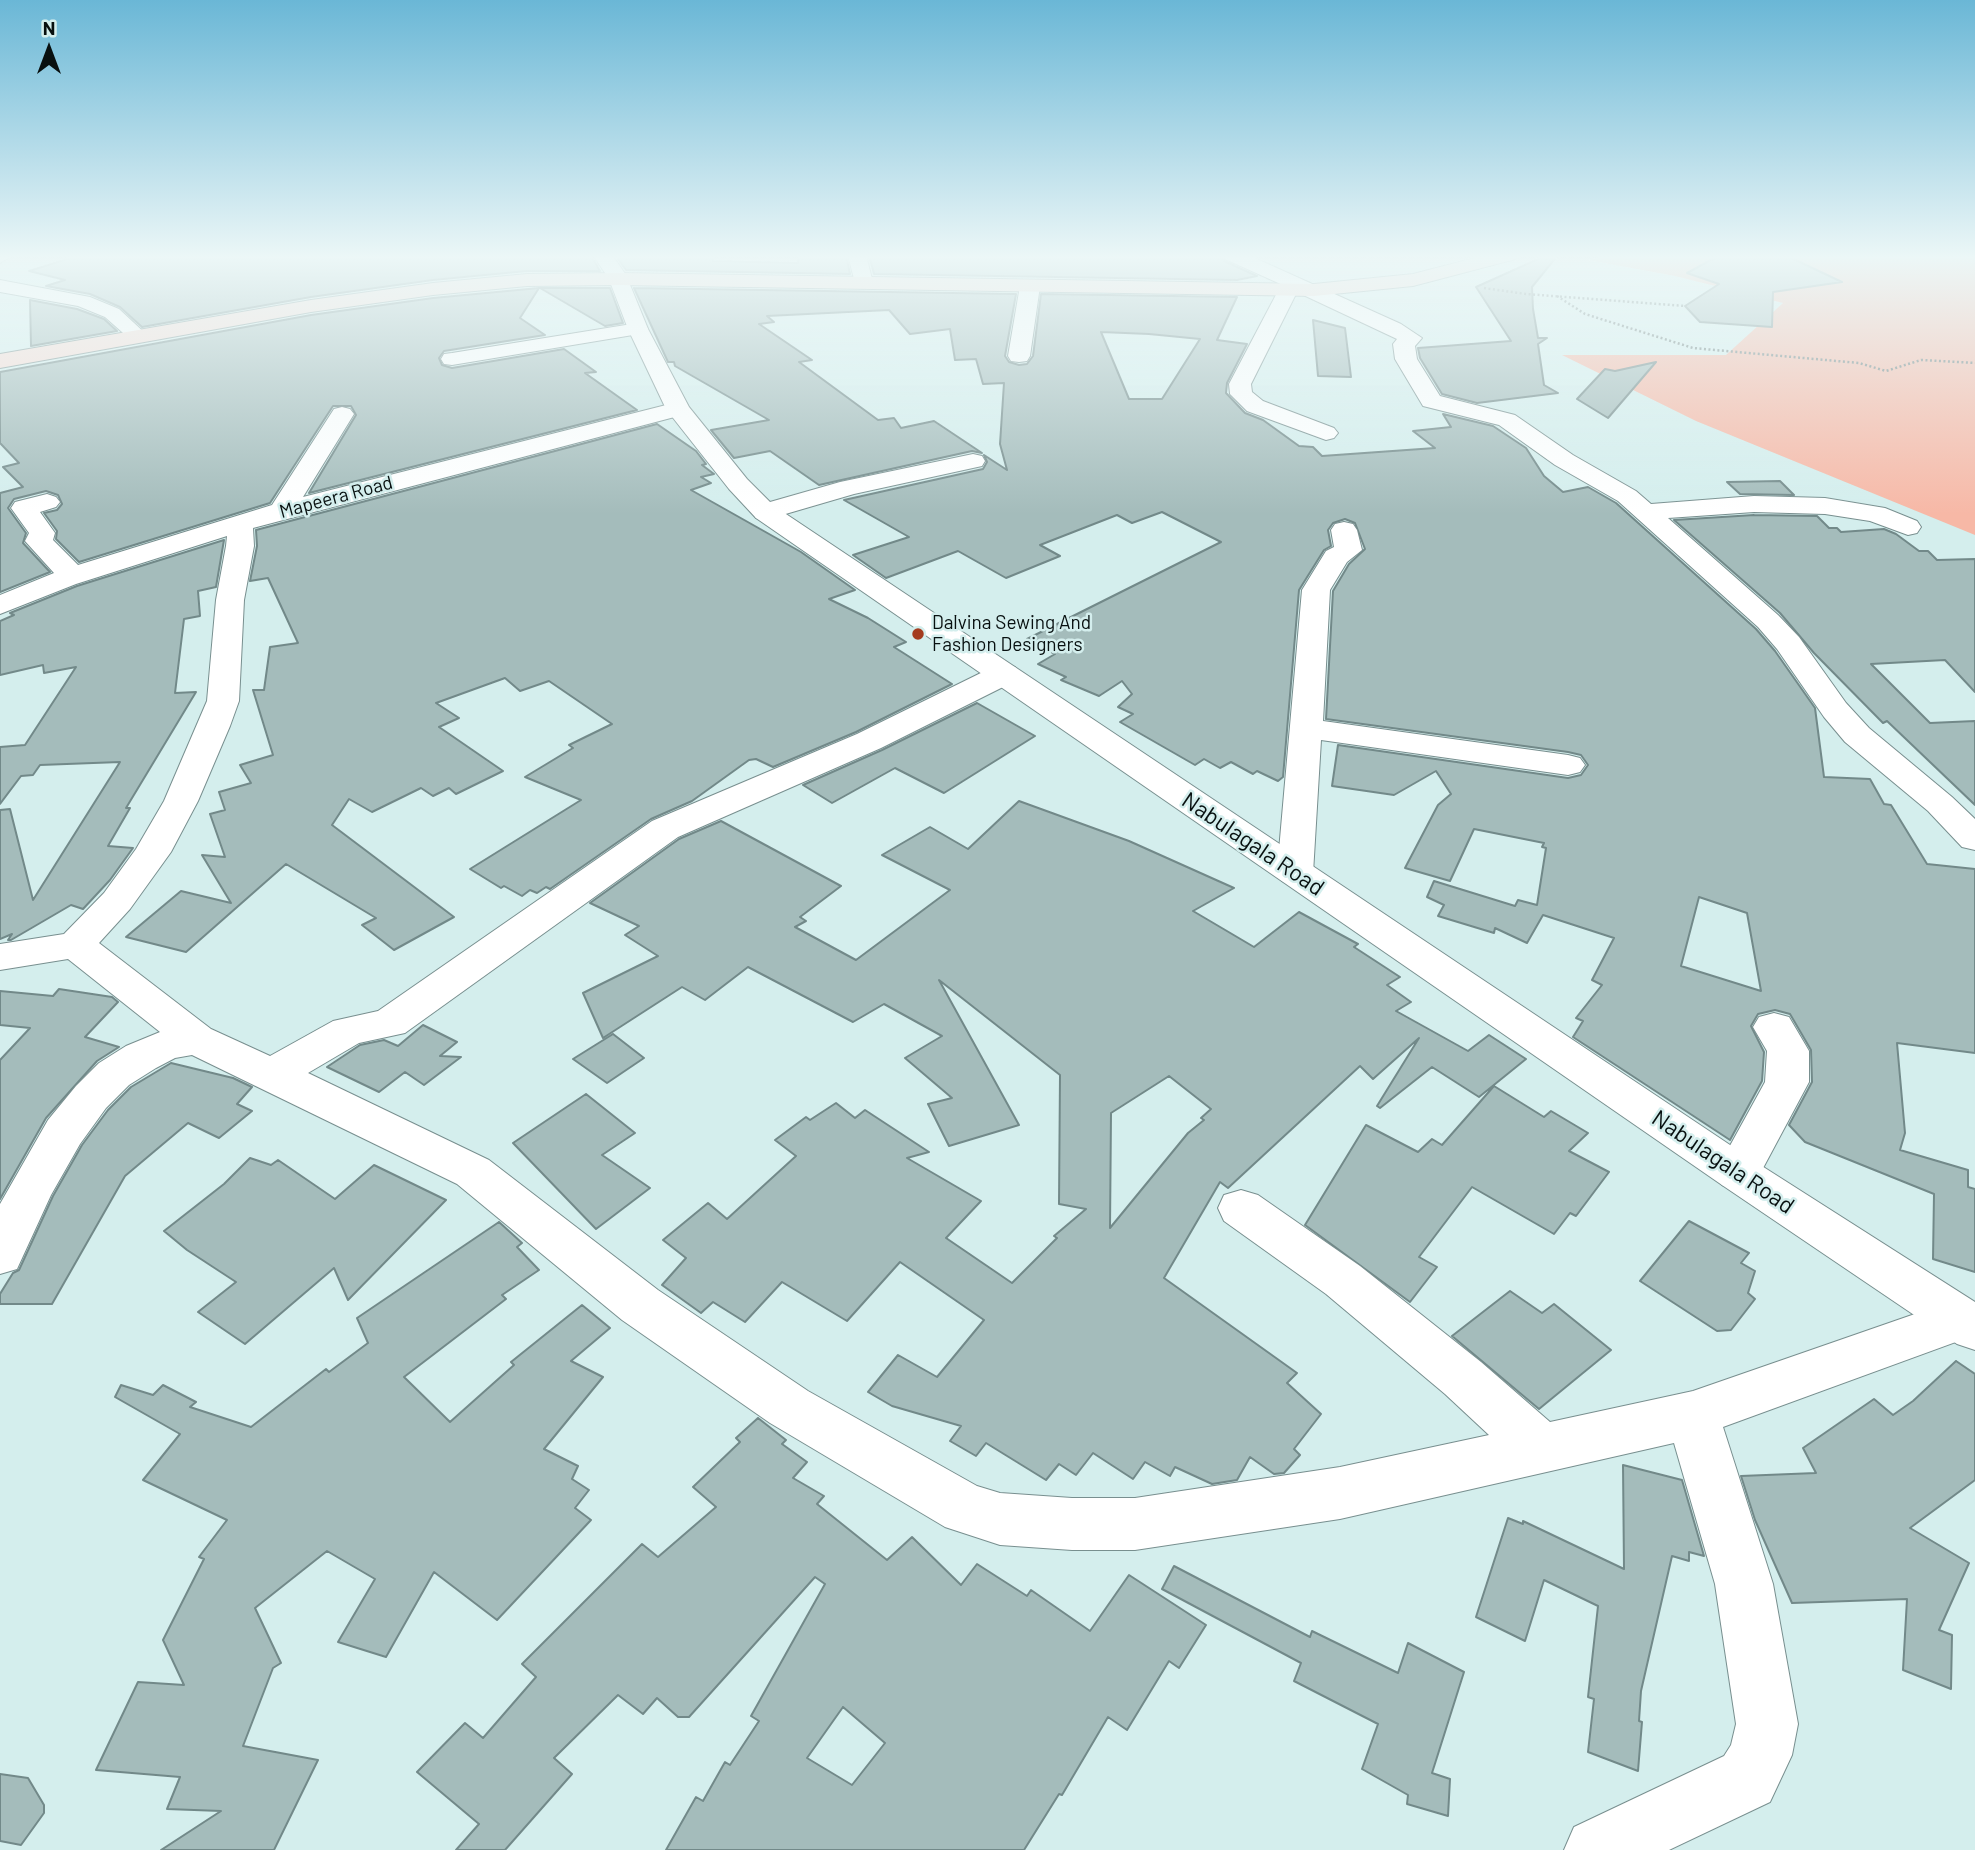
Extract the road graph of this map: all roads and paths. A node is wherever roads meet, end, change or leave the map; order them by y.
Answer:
1 (109, 341) edge
2 (562, 341) edge
3 (644, 341) edge
4 (1021, 341) edge
5 (1262, 341) edge
6 (1407, 341) edge
7 (1672, 341) edge
8 (1018, 356) dead end
9 (452, 359) dead end
10 (0, 361) edge
11 (1975, 363) edge
12 (678, 409) junction
13 (342, 414) dead end
14 (1326, 433) dead end
15 (973, 461) dead end
16 (47, 502) dead end
17 (765, 512) junction
18 (1646, 512) junction
19 (261, 517) junction
20 (1908, 527) dead end
21 (1344, 530) dead end
22 (73, 576) junction
23 (0, 605) edge
24 (1004, 674) junction
25 (1305, 728) junction
26 (1568, 765) dead end
27 (1975, 839) edge
28 (1295, 873) junction
29 (76, 945) junction
30 (0, 957) edge
31 (1774, 1027) dead end
32 (197, 1039) junction
33 (274, 1074) junction
34 (1738, 1173) junction
35 (1241, 1208) dead end
36 (0, 1255) edge
37 (1968, 1324) edge
38 (1693, 1415) junction
39 (1541, 1449) junction
40 (1597, 1850) edge

1 - 10 main road
2 - 9 street
3 - 12 street, Nabulagala Road
4 - 8 street
5 - 14 street
6 - 18 street
7 - 11 path
12 - 17 street, Nabulagala Road
12 - 19 street, Mapeera Road
13 - 19 street
15 - 17 street
16 - 22 street
17 - 24 street, Nabulagala Road
18 - 20 street
18 - 27 street
19 - 22 street, Mapeera Road
19 - 29 street
21 - 25 street
22 - 23 street, Mapeera Road
24 - 28 street, Nabulagala Road
24 - 33 street
25 - 26 street
25 - 28 street
28 - 34 street, Nabulagala Road
29 - 30 street
29 - 32 street
31 - 34 street
32 - 33 street
32 - 36 street
33 - 39 street
34 - 37 street, Nabulagala Road
35 - 39 street
37 - 38 street
38 - 39 street
38 - 40 street

